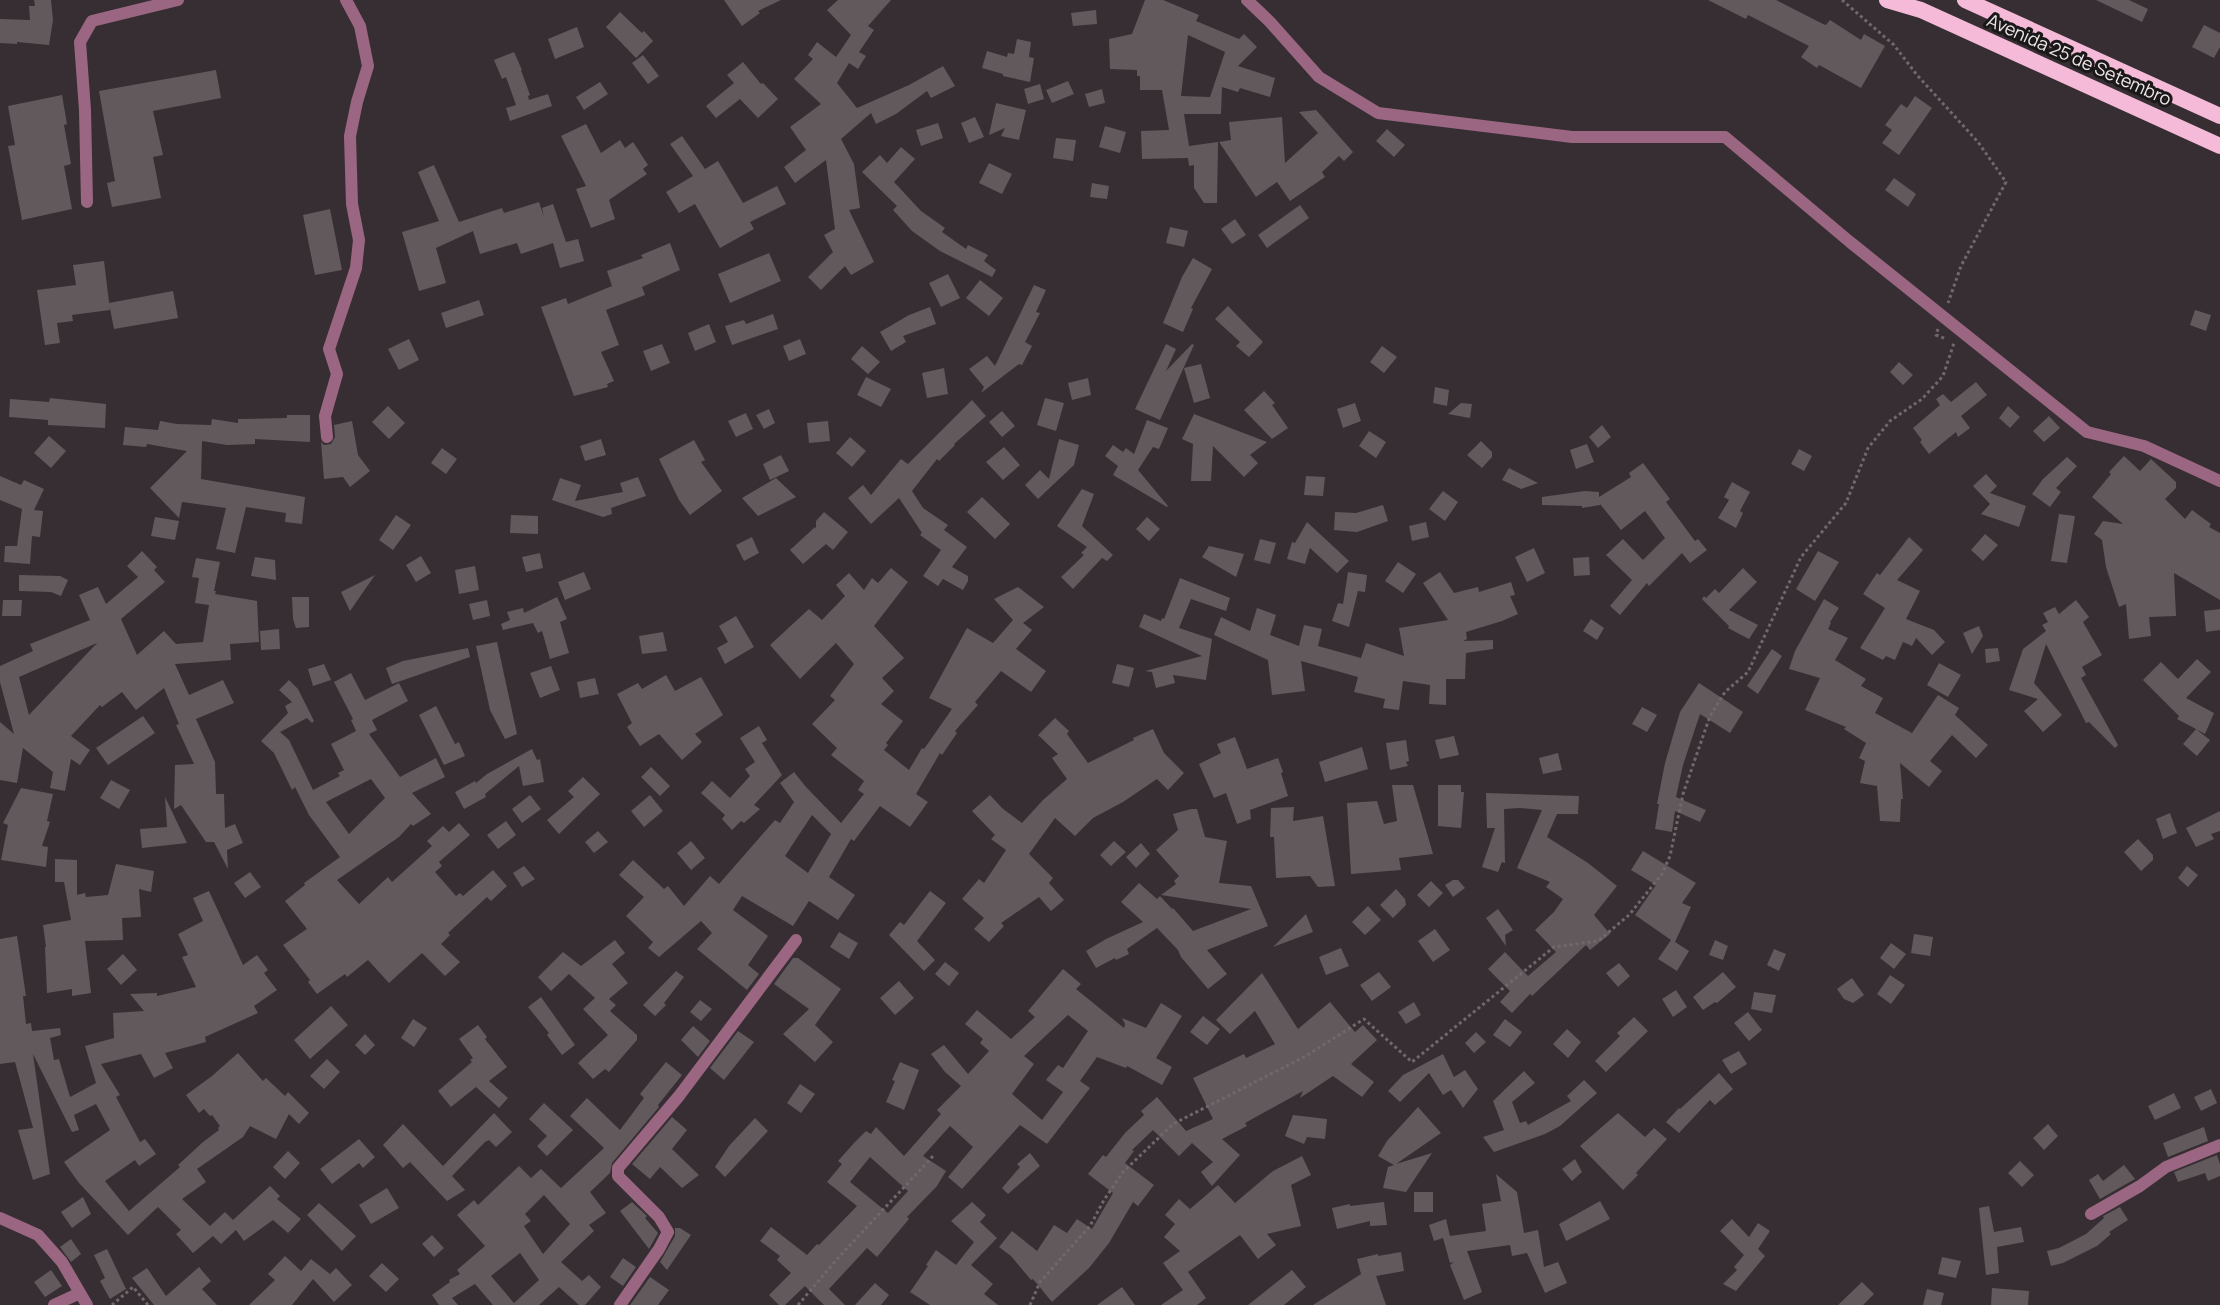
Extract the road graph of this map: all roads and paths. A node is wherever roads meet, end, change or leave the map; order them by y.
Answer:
1 (178, 0) edge
2 (346, 0) edge
3 (1247, 0) edge
4 (1842, 0) edge
5 (1887, 0) edge
6 (1965, 0) edge
7 (2220, 116) edge
8 (2220, 146) edge
9 (87, 202) dead end
10 (1947, 305) dead end
11 (1940, 325) dead end
12 (327, 437) dead end
13 (2220, 481) edge
14 (796, 940) dead end
15 (2220, 1145) edge
16 (935, 1154) dead end
17 (2091, 1214) dead end
18 (0, 1218) edge
19 (80, 1293) junction
20 (54, 1305) edge
21 (87, 1305) edge
22 (112, 1305) edge
23 (148, 1305) edge
24 (620, 1305) edge
25 (798, 1305) edge
26 (1030, 1305) edge

1 - 9 street
2 - 12 street
3 - 13 street
4 - 10 path
5 - 8 highway, Avenida 25 de Setembro
6 - 7 highway, Avenida 25 de Setembro
11 - 26 path
14 - 24 street
15 - 17 street
16 - 25 path
18 - 19 street
19 - 20 street
19 - 21 street
22 - 23 path

